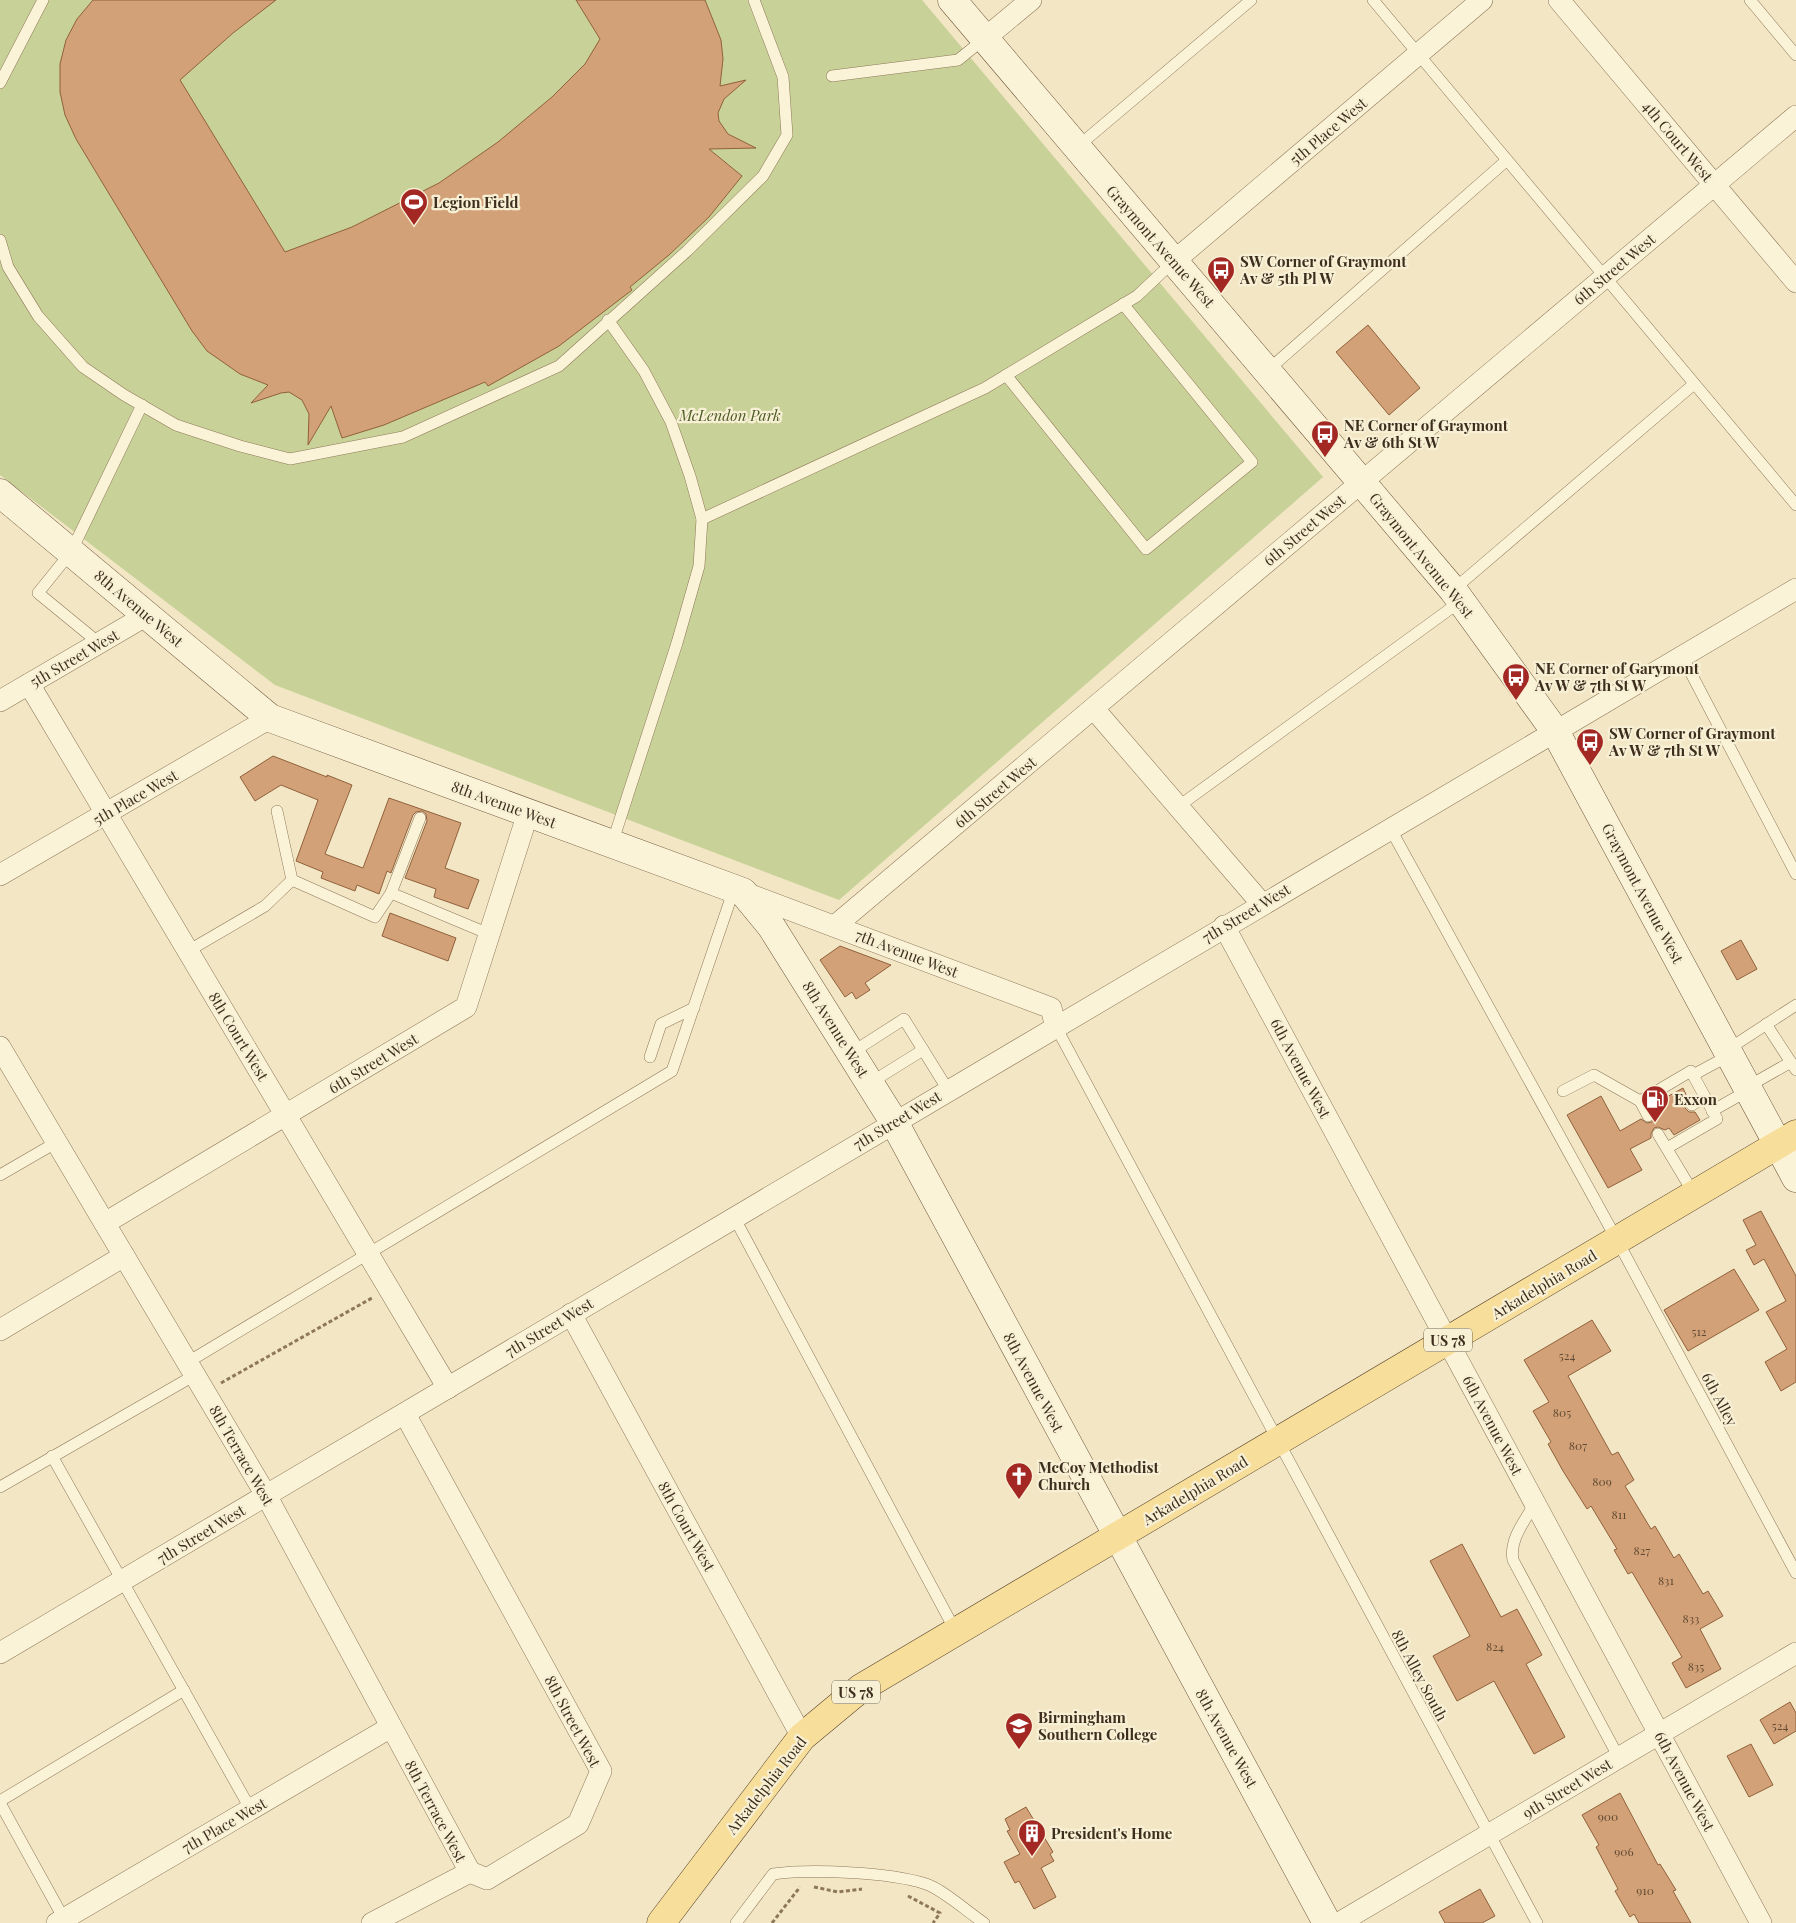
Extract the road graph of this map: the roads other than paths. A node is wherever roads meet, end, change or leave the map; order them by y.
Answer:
1 (43, 0) edge
2 (754, 0) edge
3 (952, 0) edge
4 (1030, 0) edge
5 (1251, 0) edge
6 (1373, 0) edge
7 (1482, 0) edge
8 (1559, 0) edge
9 (1750, 0) edge
10 (984, 39) junction
11 (1418, 54) junction
12 (1796, 55) edge
13 (832, 76) dead end
14 (0, 83) edge
15 (1796, 116) edge
16 (1076, 148) junction
17 (1507, 160) junction
18 (1714, 185) junction
19 (0, 240) edge
20 (1173, 262) junction
21 (1605, 277) junction
22 (1796, 282) edge
23 (1124, 304) junction
24 (608, 320) junction
25 (1268, 370) junction
26 (1006, 375) junction
27 (1694, 384) junction
28 (142, 405) junction
29 (1362, 481) junction
30 (0, 493) edge
31 (1796, 505) edge
32 (702, 519) junction
33 (72, 552) junction
34 (1796, 589) edge
35 (1457, 595) junction
36 (147, 615) junction
37 (100, 643) junction
38 (1682, 656) junction
39 (29, 684) junction
40 (0, 701) edge
41 (1094, 709) junction
42 (270, 718) junction
43 (1555, 731) junction
44 (1180, 806) junction
45 (277, 811) dead end
46 (107, 813) junction
47 (528, 813) junction
48 (420, 818) dead end
49 (1390, 828) junction
50 (612, 844) junction
51 (1796, 874) edge
52 (0, 875) edge
53 (292, 880) junction
54 (739, 891) junction
55 (391, 893) junction
56 (1262, 904) junction
57 (836, 925) junction
58 (1224, 926) junction
59 (489, 934) junction
60 (188, 951) junction
61 (1796, 1005) edge
62 (694, 1008) junction
63 (1766, 1024) junction
64 (1056, 1027) junction
65 (0, 1047) edge
66 (923, 1050) junction
67 (1728, 1052) junction
68 (851, 1053) junction
69 (650, 1057) dead end
70 (1794, 1066) edge
71 (1694, 1075) junction
72 (870, 1083) junction
73 (1748, 1089) junction
74 (948, 1090) junction
75 (1563, 1091) dead end
76 (1705, 1097) junction
77 (1640, 1101) junction
78 (1692, 1105) dead end
79 (1712, 1110) junction
80 (286, 1115) junction
81 (1648, 1116) dead end
82 (894, 1122) junction
83 (1658, 1134) dead end
84 (1787, 1140) edge
85 (56, 1142) junction
86 (1667, 1148) junction
87 (0, 1176) edge
88 (1796, 1178) edge
89 (1694, 1194) junction
90 (734, 1217) junction
91 (105, 1223) junction
92 (1617, 1240) junction
93 (368, 1255) junction
94 (124, 1256) junction
95 (571, 1314) junction
96 (0, 1330) edge
97 (1447, 1340) junction
98 (196, 1376) junction
99 (448, 1388) junction
100 (405, 1414) junction
101 (1278, 1441) junction
102 (52, 1456) junction
103 (0, 1487) edge
104 (266, 1495) junction
105 (1535, 1503) junction
106 (1117, 1536) junction
107 (1796, 1573) edge
108 (122, 1580) junction
109 (956, 1632) junction
110 (0, 1653) edge
111 (1796, 1653) edge
112 (184, 1690) junction
113 (391, 1727) junction
114 (1659, 1734) junction
115 (802, 1737) junction
116 (1619, 1758) junction
117 (0, 1802) edge
118 (251, 1810) junction
119 (1489, 1834) junction
120 (470, 1872) junction
121 (60, 1921) edge
122 (372, 1923) edge
123 (661, 1923) edge
124 (736, 1923) edge
125 (984, 1923) edge
126 (1327, 1923) edge
127 (1339, 1923) edge
128 (1537, 1923) edge
129 (1761, 1923) edge

1 - 14 lane
2 - 24 lane
3 - 10 main road, Graymont Avenue West
4 - 10 street
5 - 16 lane
6 - 11 lane
7 - 11 street, 5th Place West
8 - 18 street, 4th Court West
9 - 12 lane
10 - 13 lane
10 - 16 main road, Graymont Avenue West
11 - 17 lane
11 - 20 street, 5th Place West
15 - 18 street, 6th Street West
16 - 20 main road, Graymont Avenue West
17 - 21 lane
17 - 25 lane
18 - 21 street, 6th Street West
18 - 22 street, 4th Court West
19 - 28 lane
20 - 23 lane
20 - 25 main road, Graymont Avenue West
21 - 27 lane
21 - 29 street, 6th Street West
23 - 26 lane
23 - 26 lane
24 - 28 lane
24 - 32 lane
25 - 29 main road, Graymont Avenue West
26 - 32 lane
27 - 31 lane
27 - 35 lane
28 - 33 lane
29 - 35 main road, Graymont Avenue West
29 - 41 street, 6th Street West
30 - 33 main road, 8th Avenue West
32 - 50 lane
33 - 36 main road, 8th Avenue West
33 - 37 lane
34 - 38 street, 7th Street West
35 - 43 main road, Graymont Avenue West
35 - 44 lane
36 - 37 street, 5th Street West
36 - 42 main road, 8th Avenue West
37 - 39 street, 5th Street West
38 - 43 street, 7th Street West
38 - 51 lane
39 - 40 street, 5th Street West
39 - 46 street, 8th Court West
41 - 44 street
41 - 57 street, 6th Street West
42 - 46 street, 5th Place West
42 - 47 main road, 8th Avenue West
43 - 49 street, 7th Street West
43 - 67 main road, Graymont Avenue West
44 - 56 street
45 - 53 lane
46 - 52 street, 5th Place West
46 - 60 street, 8th Court West
47 - 50 main road, 8th Avenue West
47 - 59 street, 6th Street West
48 - 55 lane
49 - 56 street, 7th Street West
49 - 92 lane, 6th Alley
50 - 54 main road, 8th Avenue West
53 - 55 lane
53 - 60 lane
54 - 57 street, 7th Avenue West
54 - 62 lane
54 - 68 main road, 8th Avenue West
55 - 59 lane
56 - 58 street, 7th Street West
57 - 64 street, 7th Avenue West
58 - 64 street, 7th Street West
58 - 97 street, 6th Avenue West
59 - 80 street, 6th Street West
60 - 80 street, 8th Court West
61 - 63 lane
62 - 69 lane
62 - 93 lane
63 - 67 lane
63 - 70 lane
64 - 74 street, 7th Street West
64 - 101 lane, 8th Alley South
65 - 85 street, 8th Terrace West
66 - 68 lane
66 - 72 lane
66 - 74 lane
67 - 71 lane
67 - 73 main road, Graymont Avenue West
68 - 72 main road, 8th Avenue West
70 - 73 lane
71 - 76 lane
71 - 77 lane
72 - 82 main road, 8th Avenue West
73 - 79 lane
73 - 84 main road, Graymont Avenue West
74 - 82 street, 7th Street West
75 - 77 lane
76 - 78 lane
76 - 79 lane
77 - 81 lane
79 - 86 lane
80 - 91 street, 6th Street West
80 - 93 street, 8th Court West
82 - 90 street, 7th Street West
82 - 106 main road, 8th Avenue West
83 - 86 lane
84 - 88 main road, Graymont Avenue West
84 - 89 main road, Arkadelphia Road / US 78
85 - 87 lane
85 - 91 street, 8th Terrace West
86 - 89 lane
89 - 92 main road, Arkadelphia Road / US 78
90 - 95 street, 7th Street West
90 - 109 lane
91 - 94 street, 8th Terrace West
92 - 97 main road, Arkadelphia Road / US 78
92 - 107 lane, 6th Alley
93 - 98 lane
93 - 99 street, 8th Court West
94 - 96 street
94 - 98 street, 8th Terrace West
95 - 99 street, 7th Street West
95 - 115 street, 8th Court West
97 - 101 main road, Arkadelphia Road / US 78
97 - 105 street, 6th Avenue West
98 - 102 lane
98 - 104 street, 8th Terrace West
99 - 100 street, 7th Street West
100 - 104 street, 7th Street West
100 - 120 street, 8th Street West
101 - 106 main road, Arkadelphia Road / US 78
101 - 119 lane, 8th Alley South
102 - 103 lane
102 - 108 lane
104 - 108 street, 7th Street West
104 - 113 street, 8th Terrace West
105 - 114 street, 6th Avenue West
105 - 116 lane
106 - 109 main road, Arkadelphia Road / US 78
106 - 126 main road, 8th Avenue West
108 - 110 street, 7th Street West
108 - 112 lane
109 - 115 main road, Arkadelphia Road / US 78
111 - 114 street, 9th Street West
112 - 117 lane
112 - 118 lane
113 - 118 street, 7th Place West
113 - 120 street, 8th Terrace West
114 - 116 street, 9th Street West
114 - 129 street, 6th Avenue West
115 - 123 main road, Arkadelphia Road / US 78
116 - 119 street, 9th Street West
117 - 121 lane
118 - 121 street, 7th Place West
119 - 127 street, 9th Street West
119 - 128 lane, 8th Alley South
120 - 122 street
124 - 125 lane

